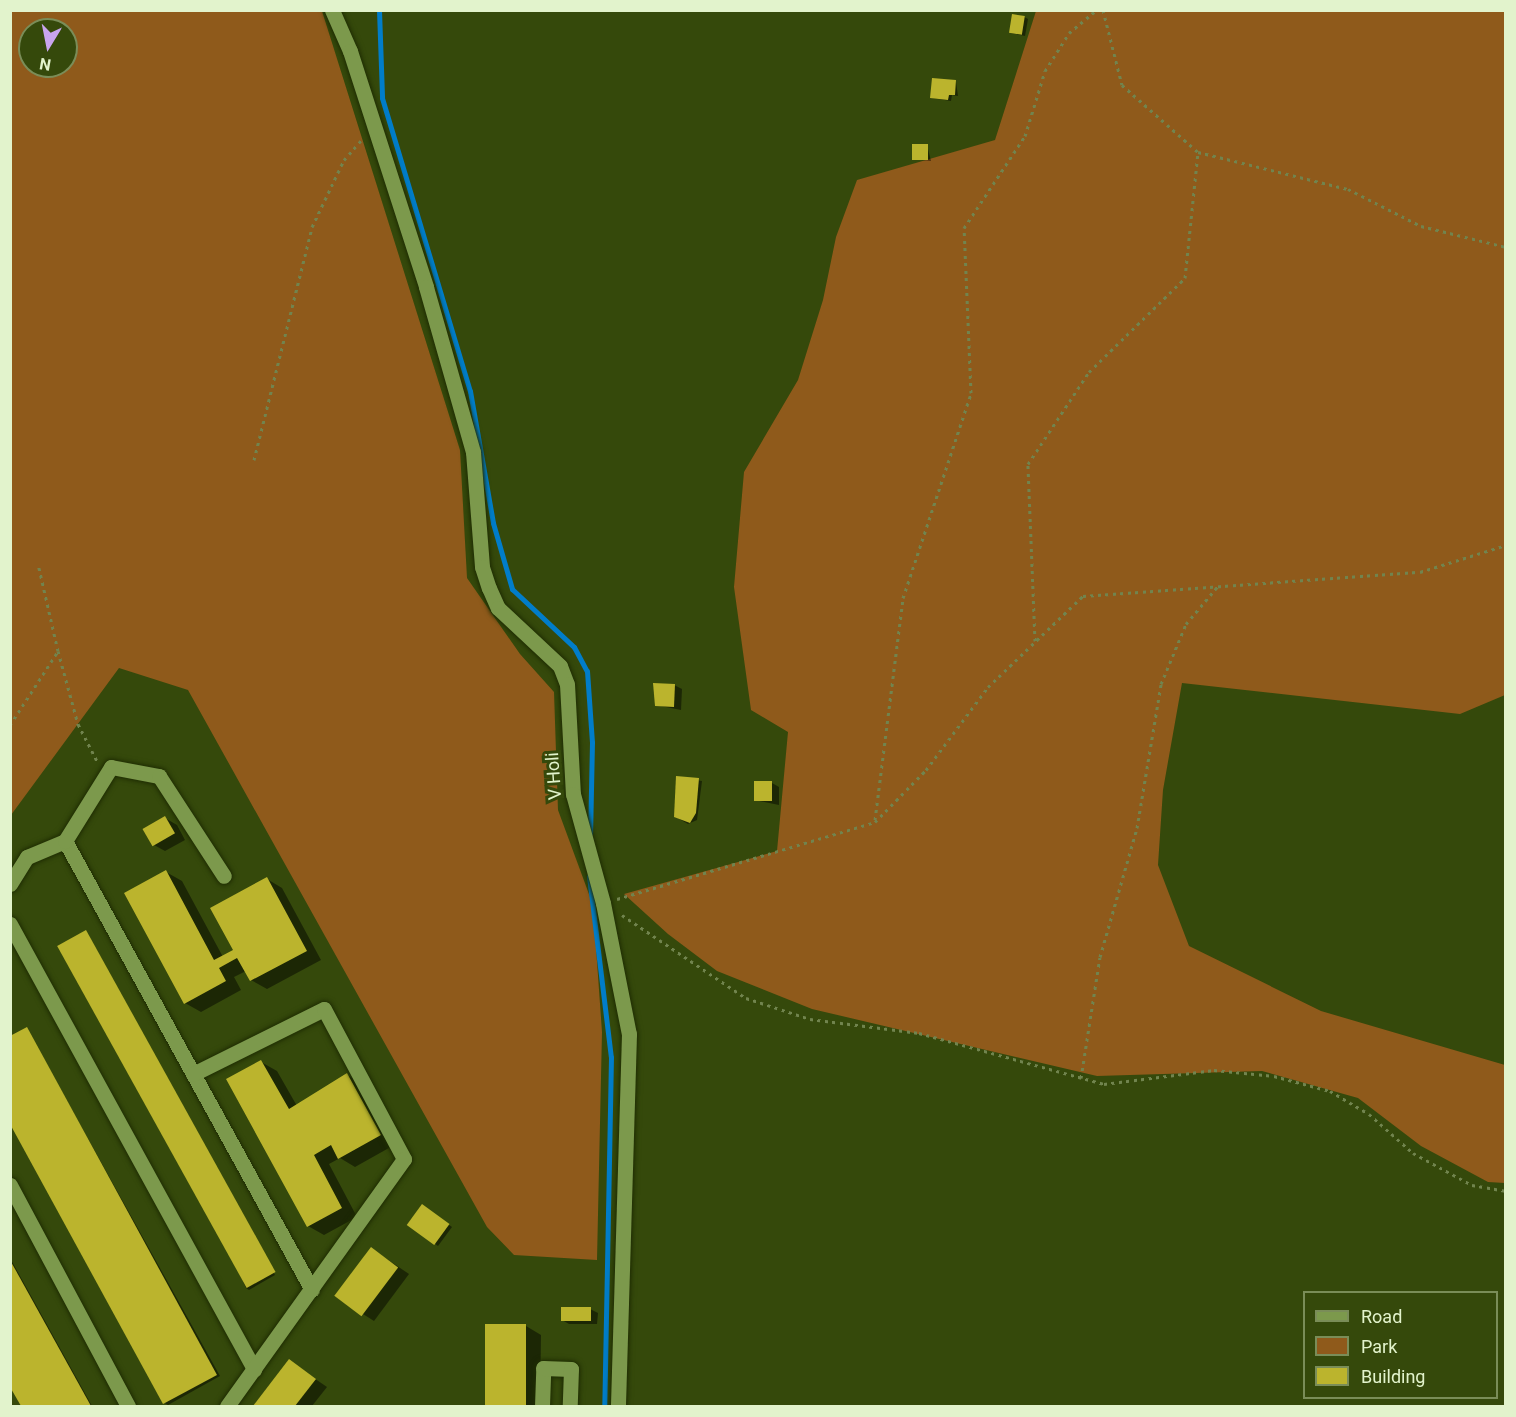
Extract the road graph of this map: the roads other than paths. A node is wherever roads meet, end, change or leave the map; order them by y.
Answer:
1 (332, 10) edge
2 (65, 841) junction
3 (224, 876) dead end
4 (10, 884) edge
5 (10, 924) edge
6 (193, 1074) junction
7 (10, 1185) edge
8 (312, 1290) junction
9 (254, 1369) junction
10 (128, 1407) edge
11 (227, 1407) edge
12 (542, 1407) edge
13 (570, 1407) edge
14 (618, 1407) edge

1 - 14 street, V Holi
2 - 3 street
2 - 4 street
2 - 6 street
5 - 9 street
6 - 8 street
6 - 8 street
7 - 10 street
8 - 9 street
9 - 11 street
12 - 13 street

